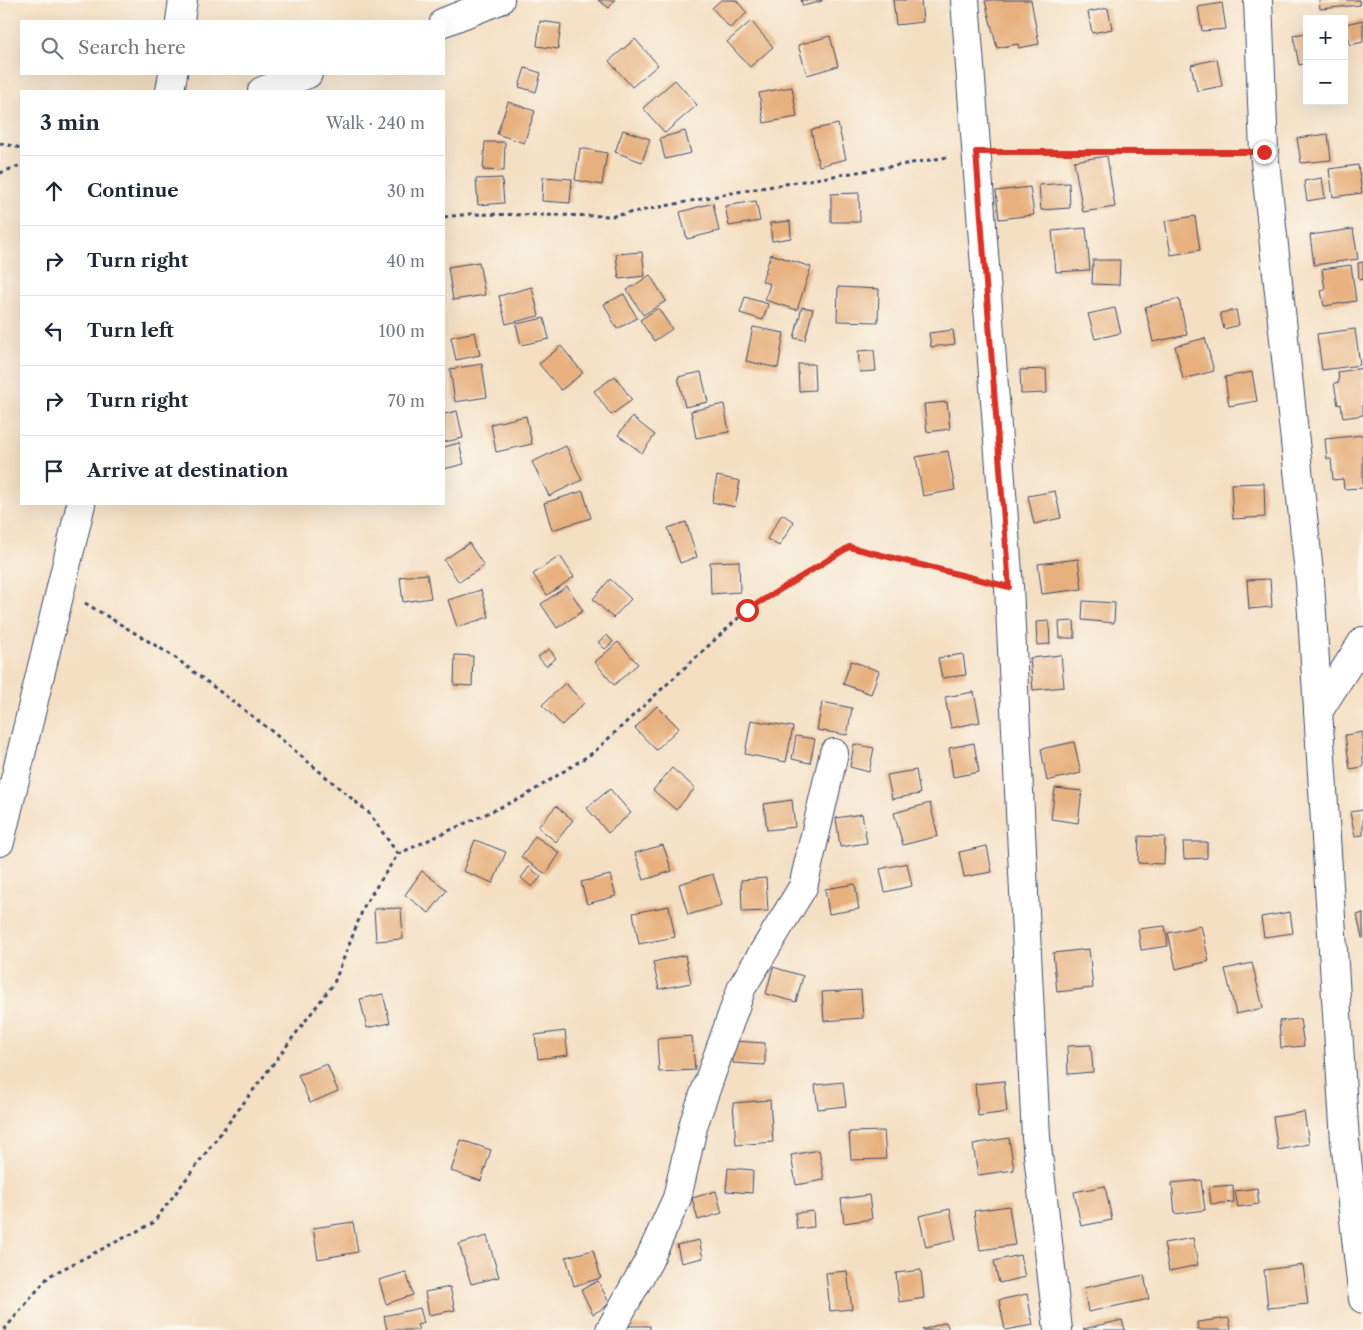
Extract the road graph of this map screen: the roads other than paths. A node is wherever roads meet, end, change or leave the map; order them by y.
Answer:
1 (183, 0) edge
2 (500, 0) edge
3 (965, 0) edge
4 (1258, 0) edge
5 (180, 20) edge
6 (445, 22) edge
7 (173, 75) edge
8 (305, 75) edge
9 (170, 90) edge
10 (265, 90) edge
11 (81, 505) edge
12 (1363, 641) edge
13 (1318, 712) junction
14 (834, 753) dead end
15 (0, 842) edge
16 (1363, 1299) edge
17 (610, 1330) edge
18 (1058, 1330) edge

1 - 5 street
2 - 6 street
3 - 18 street
4 - 13 street
7 - 9 street
8 - 10 street
11 - 15 street
12 - 13 street
13 - 16 street
14 - 17 street

